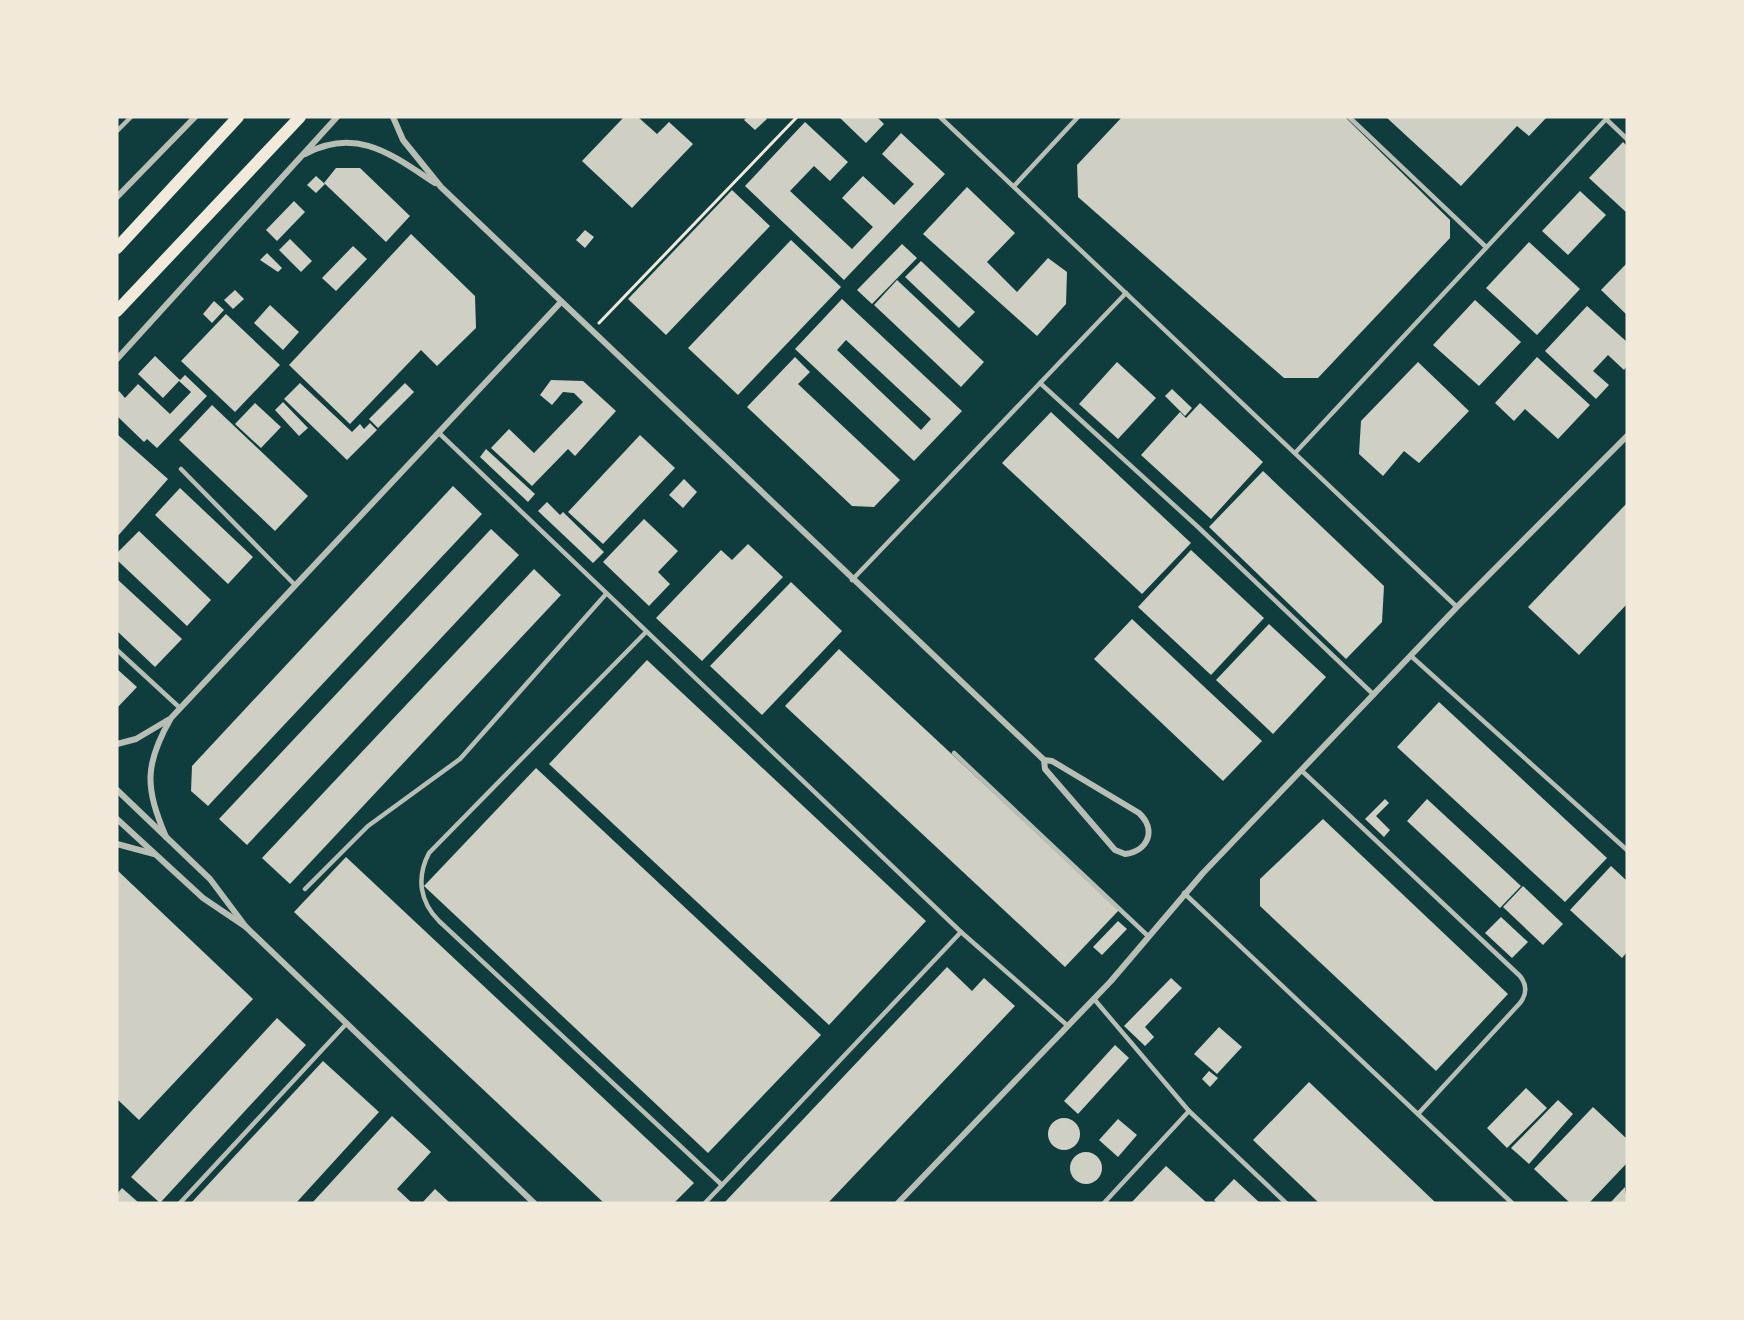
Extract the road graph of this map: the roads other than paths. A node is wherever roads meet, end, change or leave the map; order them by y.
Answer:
1 (131, 117) edge
2 (195, 117) edge
3 (238, 117) edge
4 (300, 117) edge
5 (337, 117) edge
6 (393, 117) edge
7 (940, 117) edge
8 (1078, 117) edge
9 (1349, 117) edge
10 (1607, 118) edge
11 (117, 131) edge
12 (1627, 139) edge
13 (299, 158) junction
14 (441, 186) junction
15 (1014, 186) junction
16 (117, 197) edge
17 (117, 248) edge
18 (1486, 248) junction
19 (1126, 293) junction
20 (561, 302) junction
21 (117, 311) edge
22 (117, 359) edge
23 (1040, 383) junction
24 (439, 433) junction
25 (1627, 436) edge
26 (1295, 453) junction
27 (181, 469) dead end
28 (852, 581) junction
29 (295, 585) junction
30 (606, 594) junction
31 (1457, 607) junction
32 (646, 632) junction
33 (117, 650) edge
34 (1411, 656) junction
35 (1374, 695) junction
36 (180, 708) junction
37 (171, 718) junction
38 (117, 744) edge
39 (954, 753) dead end
40 (1044, 760) junction
41 (1302, 770) junction
42 (117, 790) edge
43 (117, 819) edge
44 (166, 837) junction
45 (117, 844) edge
46 (1627, 850) edge
47 (158, 855) junction
48 (305, 889) dead end
49 (1184, 893) junction
50 (246, 927) junction
51 (960, 932) junction
52 (1148, 936) junction
53 (1094, 999) junction
54 (347, 1023) junction
55 (1068, 1026) junction
56 (1190, 1111) junction
57 (1418, 1114) junction
58 (722, 1185) junction
59 (180, 1203) edge
60 (534, 1203) edge
61 (705, 1203) edge
62 (897, 1203) edge
63 (1104, 1203) edge
64 (1286, 1203) edge
65 (1512, 1203) edge

1 - 11 lane
2 - 16 street
3 - 17 main road
4 - 21 main road
5 - 13 street
6 - 14 street
7 - 15 lane
8 - 15 lane
9 - 18 lane
10 - 12 lane
10 - 18 lane
13 - 14 street
13 - 22 street
14 - 20 street
15 - 19 lane
18 - 26 lane
19 - 23 lane
19 - 26 lane
20 - 24 street
20 - 28 street
23 - 28 lane
23 - 35 lane
24 - 29 street
24 - 30 lane
25 - 31 street
26 - 31 lane
27 - 29 lane
28 - 40 street
29 - 36 street
30 - 32 lane
30 - 48 lane
31 - 34 street
32 - 51 lane
32 - 58 lane
33 - 36 lane
34 - 35 street
34 - 46 lane
35 - 41 street
36 - 37 street
37 - 38 street
37 - 44 street
39 - 52 lane
40 - 40 street
41 - 49 street
41 - 57 lane
42 - 44 street
43 - 47 street
44 - 50 street
45 - 47 street
47 - 50 street
49 - 52 street
49 - 57 lane
50 - 54 street
51 - 55 lane
51 - 58 lane
52 - 53 street
53 - 55 street
53 - 56 lane
54 - 59 lane
54 - 60 street
55 - 62 street
56 - 63 lane
56 - 64 lane
57 - 65 lane
58 - 61 lane

